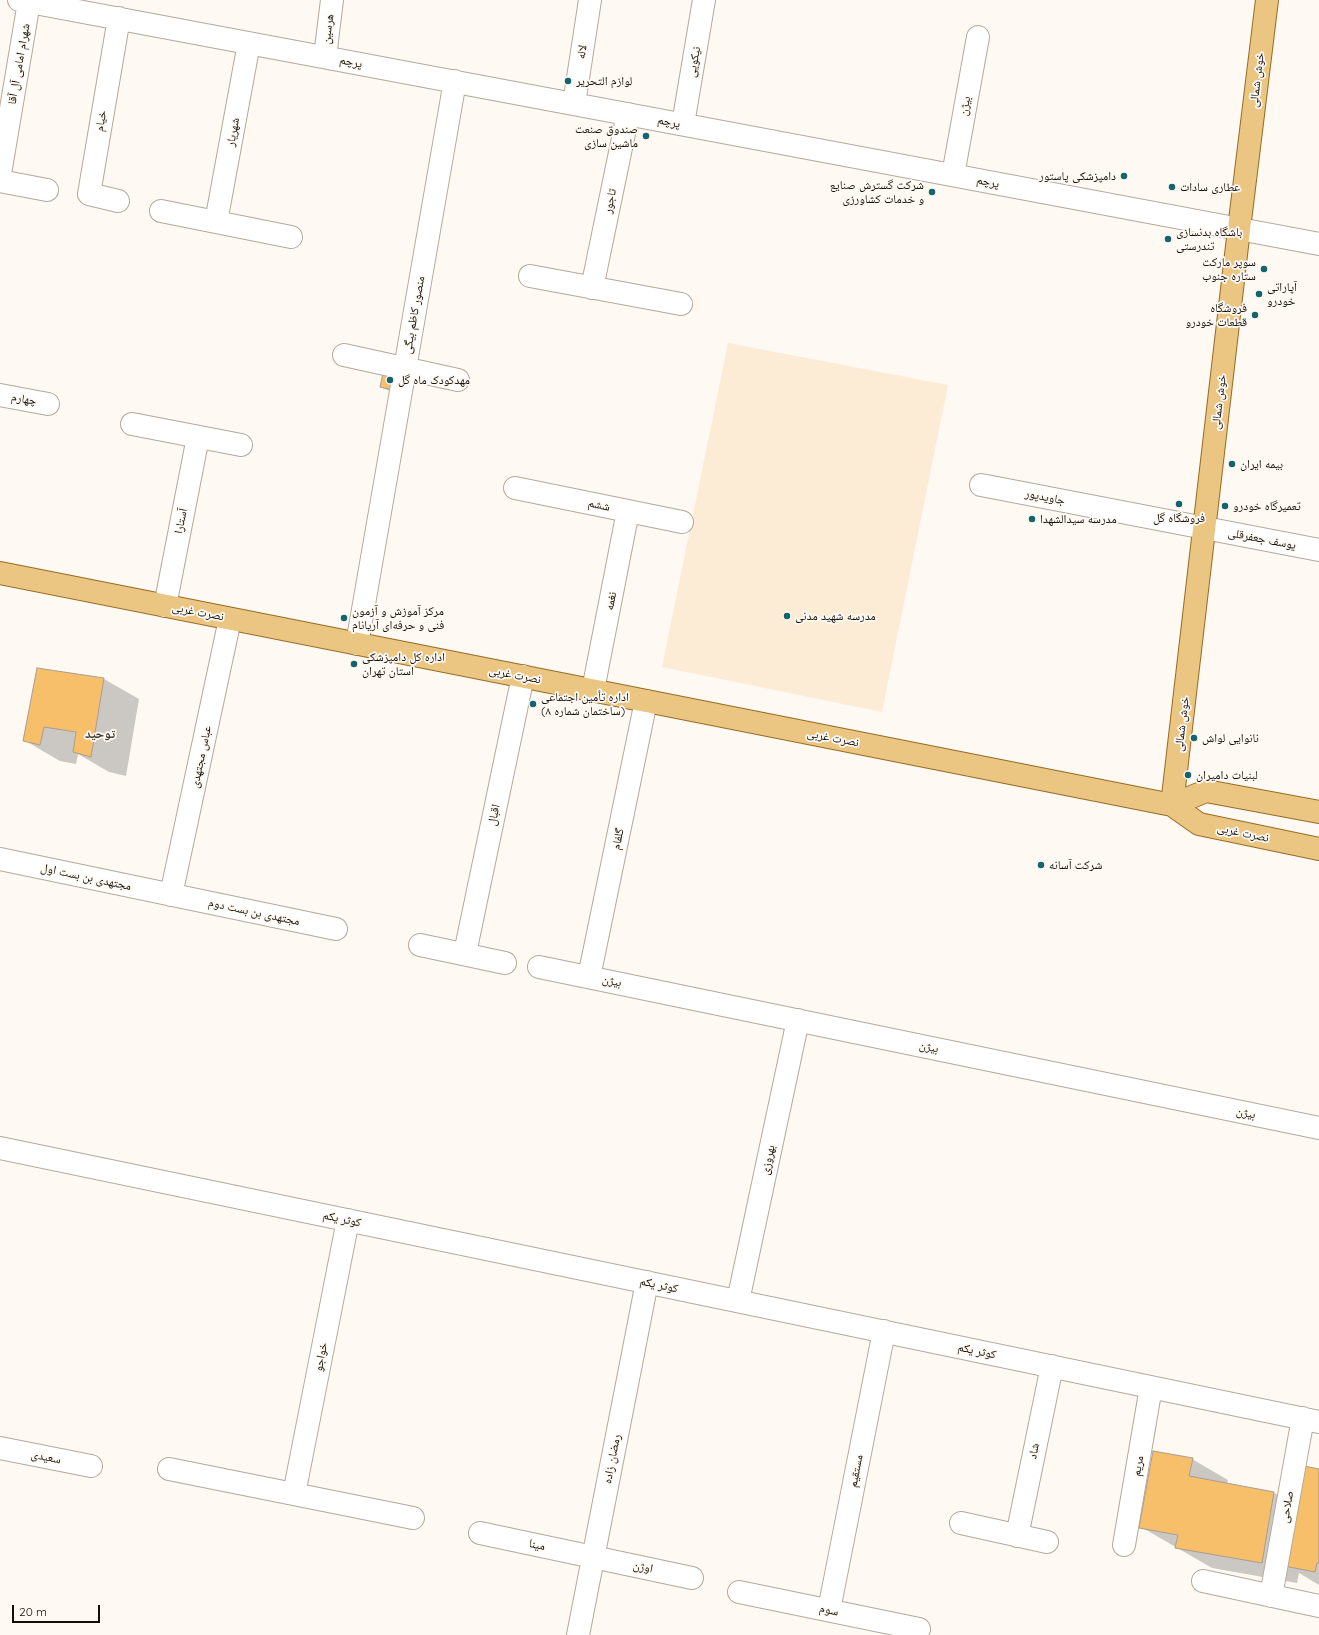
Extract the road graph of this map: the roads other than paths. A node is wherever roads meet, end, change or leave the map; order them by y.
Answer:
1 (332, 0) edge
2 (590, 0) edge
3 (704, 0) edge
4 (1267, 0) edge
5 (24, 1) edge
6 (119, 18) junction
7 (978, 37) dead end
8 (249, 43) junction
9 (325, 57) junction
10 (455, 81) junction
11 (574, 104) junction
12 (628, 114) junction
13 (683, 124) junction
14 (0, 174) edge
15 (952, 175) junction
16 (0, 181) edge
17 (47, 190) dead end
18 (118, 201) dead end
19 (160, 211) dead end
20 (216, 222) junction
21 (1239, 228) junction
22 (291, 237) dead end
23 (1319, 244) edge
24 (530, 276) dead end
25 (592, 288) junction
26 (681, 304) dead end
27 (344, 355) dead end
28 (405, 368) junction
29 (458, 380) dead end
30 (0, 395) edge
31 (48, 404) dead end
32 (132, 424) dead end
33 (198, 437) junction
34 (241, 445) dead end
35 (980, 485) dead end
36 (515, 488) dead end
37 (628, 511) junction
38 (682, 522) dead end
39 (1204, 528) junction
40 (1319, 550) edge
41 (0, 573) edge
42 (165, 606) junction
43 (230, 619) junction
44 (357, 644) junction
45 (523, 676) junction
46 (593, 690) junction
47 (646, 701) junction
48 (1172, 804) junction
49 (1319, 812) edge
50 (1319, 850) edge
51 (0, 859) edge
52 (171, 895) junction
53 (336, 929) dead end
54 (420, 945) dead end
55 (465, 953) junction
56 (505, 963) dead end
57 (539, 966) dead end
58 (589, 977) junction
59 (798, 1020) junction
60 (1319, 1126) edge
61 (0, 1148) edge
62 (348, 1220) junction
63 (647, 1282) junction
64 (738, 1301) junction
65 (884, 1331) junction
66 (1052, 1366) junction
67 (1151, 1387) junction
68 (1311, 1420) edge
69 (0, 1448) edge
70 (91, 1466) dead end
71 (169, 1469) dead end
72 (294, 1494) junction
73 (413, 1518) dead end
74 (961, 1523) dead end
75 (480, 1533) dead end
76 (1017, 1536) junction
77 (1048, 1542) dead end
78 (1124, 1545) dead end
79 (593, 1557) junction
80 (692, 1578) dead end
81 (1203, 1581) dead end
82 (739, 1592) dead end
83 (1272, 1596) junction
84 (1319, 1606) edge
85 (829, 1610) junction
86 (919, 1629) dead end
87 (578, 1635) edge

1 - 9 street, هرسین
2 - 11 street, لاله
3 - 13 street, نیکویی
4 - 21 main road, خوش شمالی
5 - 6 street, پرچم
5 - 14 street, شهرام امامی آل آقا
6 - 8 street, پرچم
6 - 18 street, خیام
7 - 15 street, بیژن
8 - 9 street, پرچم
8 - 20 street, شهریار
9 - 10 street, پرچم
10 - 11 street, پرچم
10 - 28 street, منصور کاظم بیگی
11 - 12 street, پرچم
12 - 13 street, پرچم
12 - 25 street, تاجور
13 - 15 street, پرچم
15 - 21 street, پرچم
16 - 17 street
19 - 20 street
20 - 22 street
21 - 23 street, پرچم
21 - 39 main road, خوش شمالی
24 - 25 street
25 - 26 street
27 - 28 street
28 - 29 street
28 - 44 street, منصور کاظم بیگی
30 - 31 street, چهارم
32 - 33 street
33 - 34 street
33 - 42 street, آستارا
35 - 39 street, جاویدپور
36 - 37 street, ششم
37 - 38 street, ششم
37 - 46 street, نغمه
39 - 40 street, یوسف جعفرقلی
39 - 48 main road, خوش شمالی
41 - 42 main road, نصرت غربی
42 - 43 main road, نصرت غربی
43 - 44 main road, نصرت غربی
43 - 52 street, عباس مجتهدی
44 - 45 main road, نصرت غربی
45 - 46 main road, نصرت غربی
45 - 55 street, اقبال
46 - 47 main road, نصرت غربی
47 - 48 main road, نصرت غربی
47 - 58 street, گلفام
48 - 49 main road
48 - 50 main road, نصرت غربی
51 - 52 street, مجتهدی بن بست اول
52 - 53 street, مجتهدی بن بست دوم
54 - 55 street
55 - 56 street
57 - 58 street, بیژن
58 - 59 street, بیژن
59 - 60 street, بیژن
59 - 64 street, بهروزی
61 - 62 street, کوثر یکم
62 - 63 street, کوثر یکم
62 - 72 street, خواجو
63 - 64 street, کوثر یکم
63 - 79 street, رمضان زاده
64 - 65 street, کوثر یکم
65 - 66 street, کوثر یکم
65 - 85 street, مستقیم
66 - 67 street, کوثر یکم
66 - 76 street, شاد
67 - 68 street, کوثر یکم
67 - 78 street, مریم
68 - 83 street, صلاحی
69 - 70 street, سعیدی
71 - 72 street
72 - 73 street
74 - 76 street
75 - 79 street, مینا
76 - 77 street
79 - 80 street, اوژن
79 - 87 street, رمضان زاده
81 - 83 street
82 - 85 street, سوم
83 - 84 street
85 - 86 street, سوم

